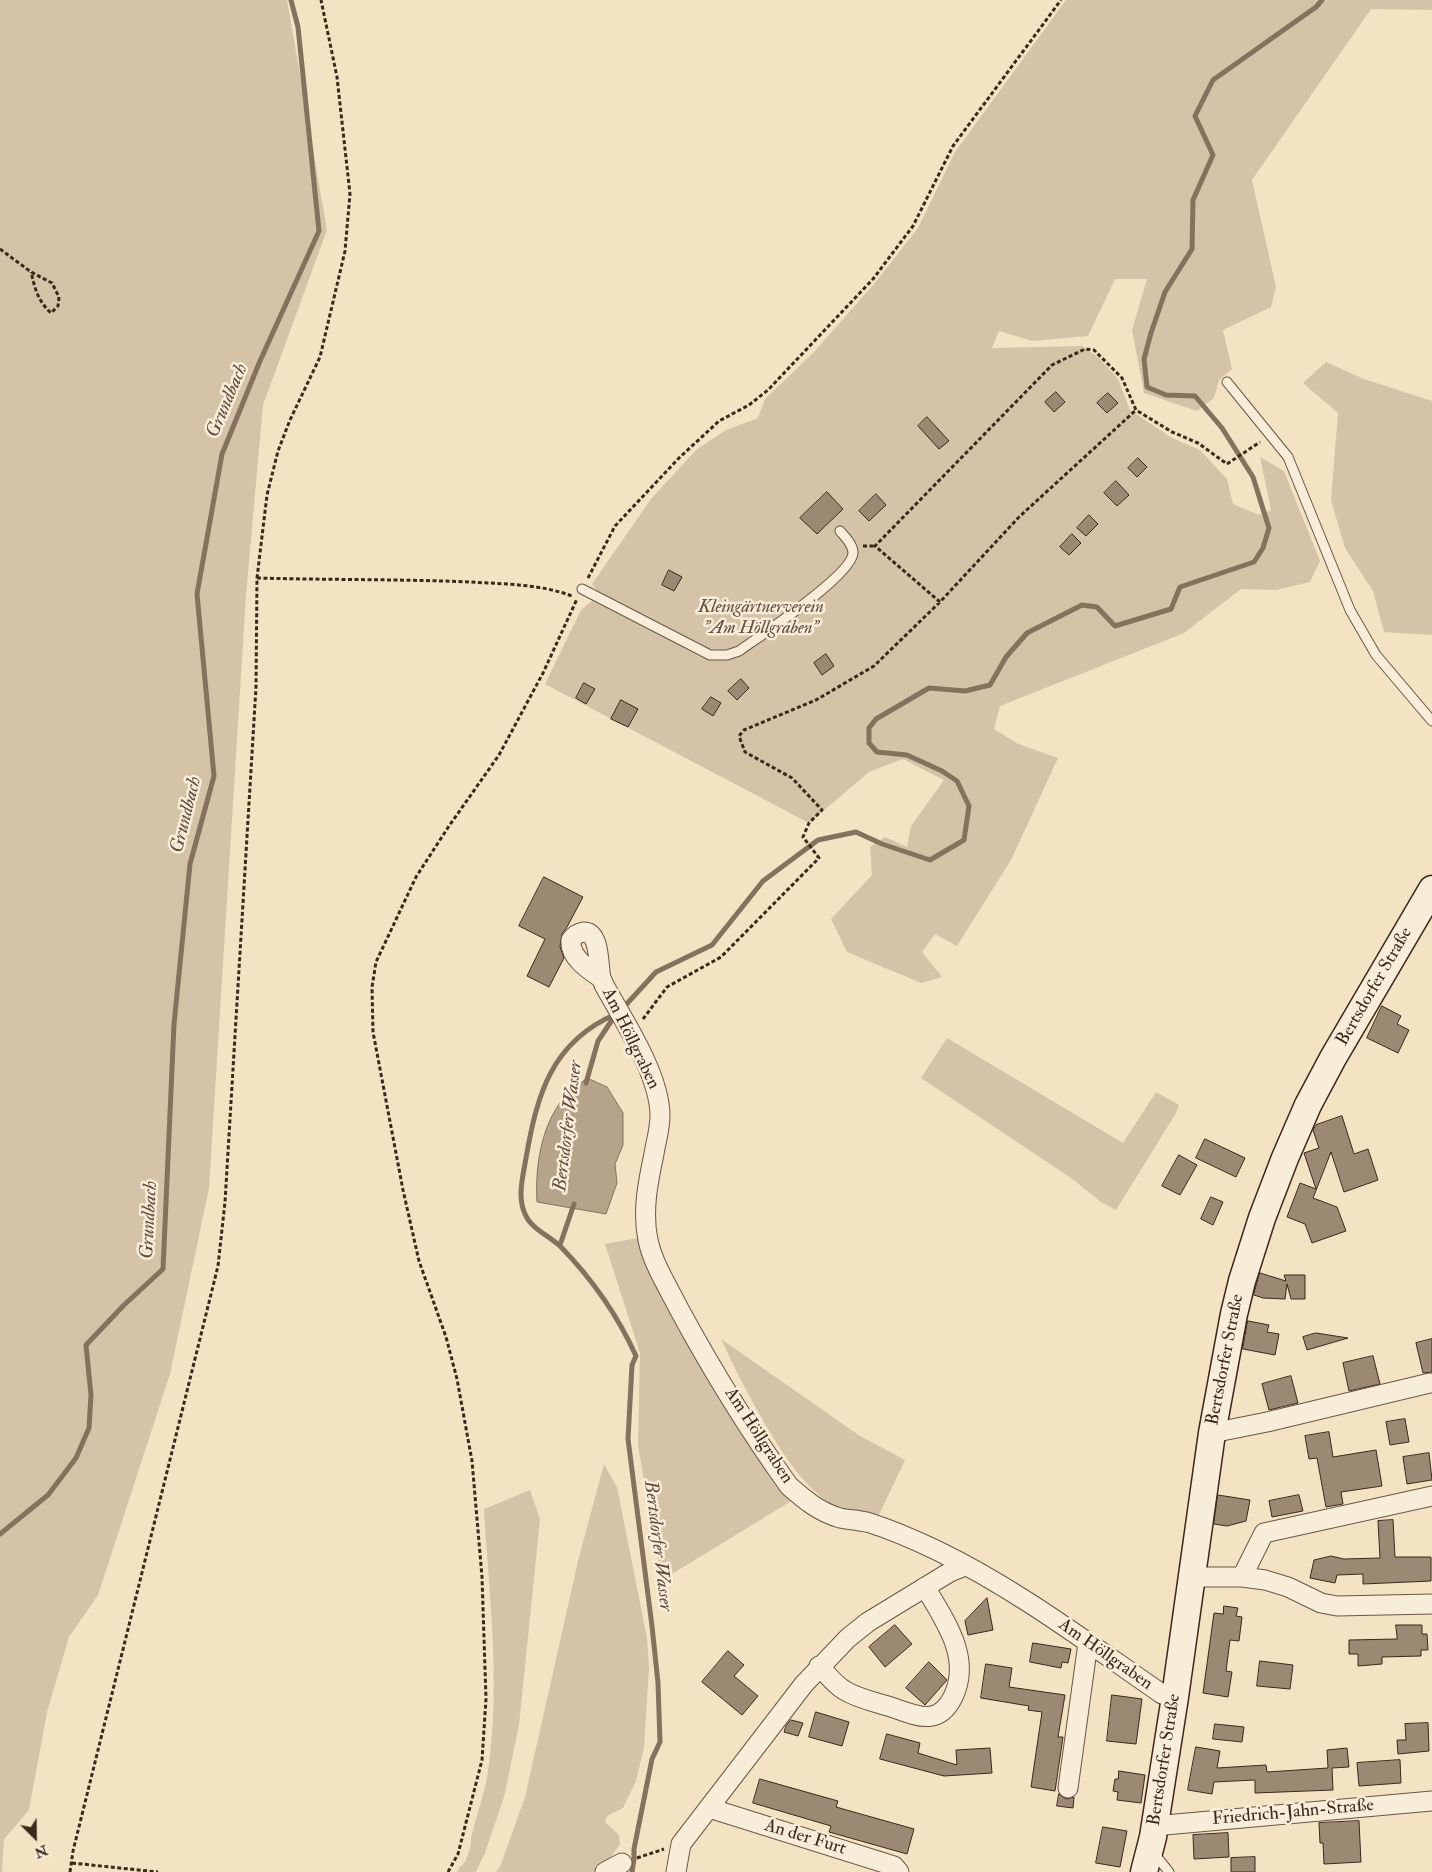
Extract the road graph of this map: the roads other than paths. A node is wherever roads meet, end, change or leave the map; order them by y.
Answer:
1 (1228, 382) dead end
2 (840, 530) dead end
3 (582, 589) road end
4 (1432, 721) edge
5 (1432, 888) edge
6 (601, 978) dead end
7 (1430, 1383) dead end
8 (1212, 1433) junction
9 (1432, 1496) edge
10 (965, 1566) junction
11 (1192, 1577) junction
12 (1242, 1577) junction
13 (925, 1587) junction
14 (1432, 1604) edge
15 (1088, 1643) junction
16 (819, 1666) junction
17 (1175, 1697) junction
18 (1068, 1788) dead end
19 (1432, 1801) edge
20 (708, 1808) junction
21 (1150, 1849) edge
22 (622, 1863) dead end
23 (605, 1872) edge
24 (676, 1872) edge
25 (899, 1872) edge
26 (1170, 1872) edge

1 - 4 lane
2 - 3 lane
5 - 8 main road, Bertsdorfer Straße
6 - 10 street, Am Höllgraben
7 - 8 street
8 - 11 main road, Bertsdorfer Straße
9 - 12 street
10 - 13 street
10 - 15 street, Am Höllgraben
11 - 12 street
11 - 17 main road, Bertsdorfer Straße
12 - 14 street
13 - 16 street
13 - 16 street
15 - 17 street, Am Höllgraben
15 - 18 street
16 - 20 street
17 - 21 main road, Bertsdorfer Straße
19 - 21 street, Friedrich-Jahn-Straße
20 - 24 street
20 - 25 street, An der Furt
21 - 26 lane
22 - 23 street

